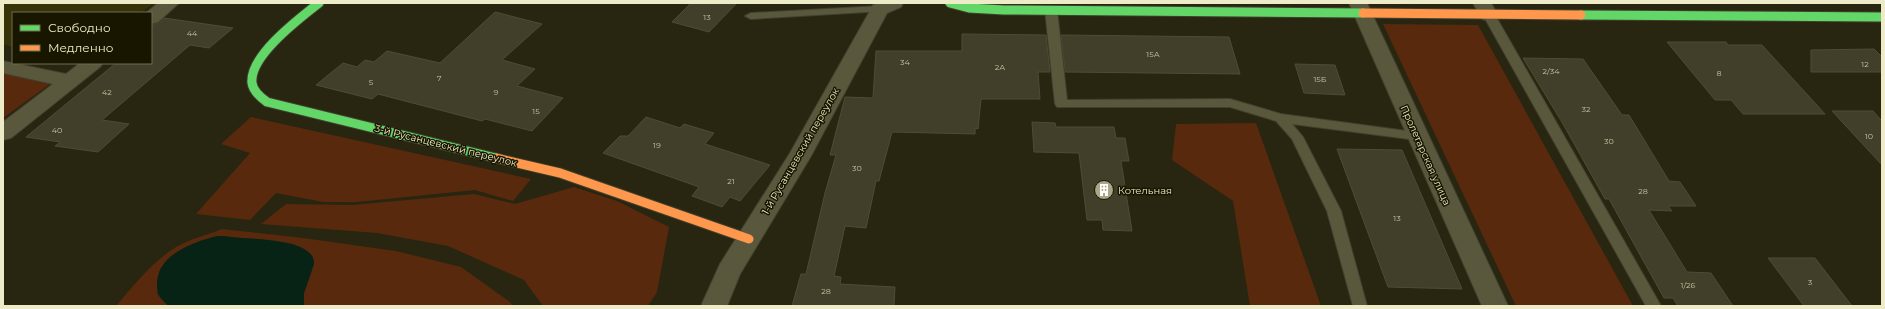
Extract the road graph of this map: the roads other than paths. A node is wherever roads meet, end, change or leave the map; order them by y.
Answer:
1 (170, 3) edge
2 (319, 3) edge
3 (950, 3) edge
4 (887, 6) edge
5 (1361, 8) edge
6 (1485, 9) edge
7 (1050, 10) junction
8 (751, 16) dead end
9 (152, 17) edge
10 (1882, 17) edge
11 (92, 64) edge
12 (3, 67) edge
13 (69, 81) junction
14 (1280, 118) junction
15 (3, 133) edge
16 (1417, 136) junction
17 (749, 239) junction
18 (714, 306) edge
19 (1360, 306) edge
20 (1495, 306) edge
21 (1654, 306) edge

1 - 9 street
2 - 17 street, 3-й Русанцевский переулок
3 - 7 street
4 - 8 lane
4 - 17 street, 1-й Русанцевский переулок
5 - 6 street
5 - 7 street
5 - 16 street, Пролетарская улица
6 - 10 street
6 - 21 lane
7 - 14 lane
11 - 13 street
12 - 13 street
13 - 15 street
14 - 16 lane
14 - 19 lane
16 - 20 street, Пролетарская улица
17 - 18 street, 1-й Русанцевский переулок

